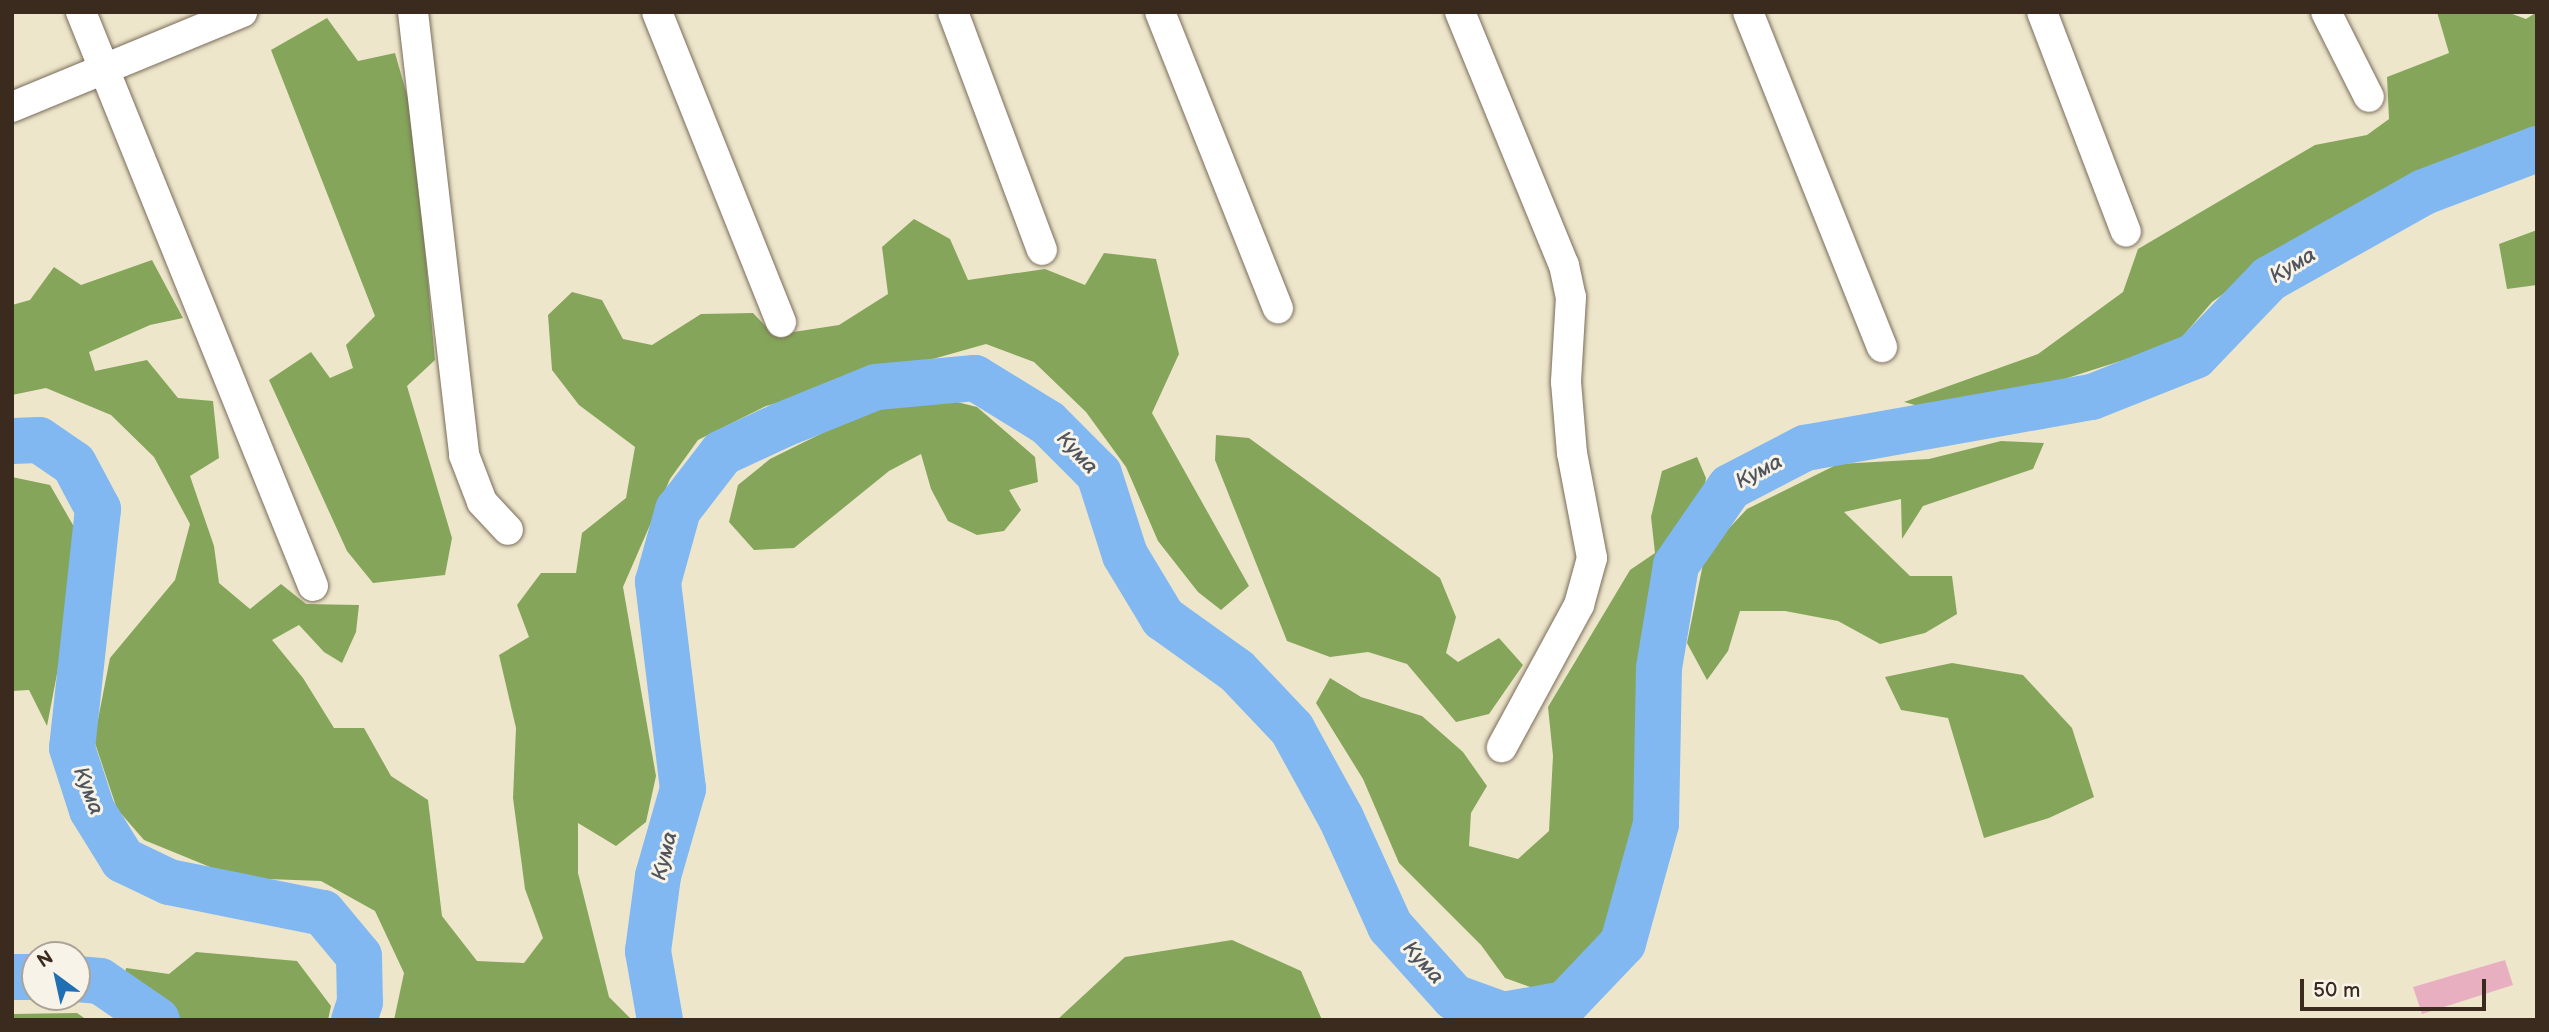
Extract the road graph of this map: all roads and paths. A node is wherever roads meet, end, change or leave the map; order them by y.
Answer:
1 (80, 12) edge
2 (242, 12) edge
3 (413, 12) edge
4 (657, 12) edge
5 (953, 12) edge
6 (1160, 12) edge
7 (1460, 12) edge
8 (1748, 12) edge
9 (2042, 12) edge
10 (2326, 12) edge
11 (105, 71) junction
12 (2369, 97) dead end
13 (12, 107) edge
14 (2126, 232) dead end
15 (1042, 250) dead end
16 (1278, 308) dead end
17 (780, 322) dead end
18 (1882, 347) dead end
19 (508, 530) dead end
20 (313, 586) dead end
21 (1502, 747) dead end

1 - 11 street
2 - 11 street
3 - 19 street
4 - 17 street
5 - 15 street
6 - 16 street
7 - 21 street
8 - 18 street
9 - 14 street
10 - 12 street
11 - 13 street
11 - 20 street

